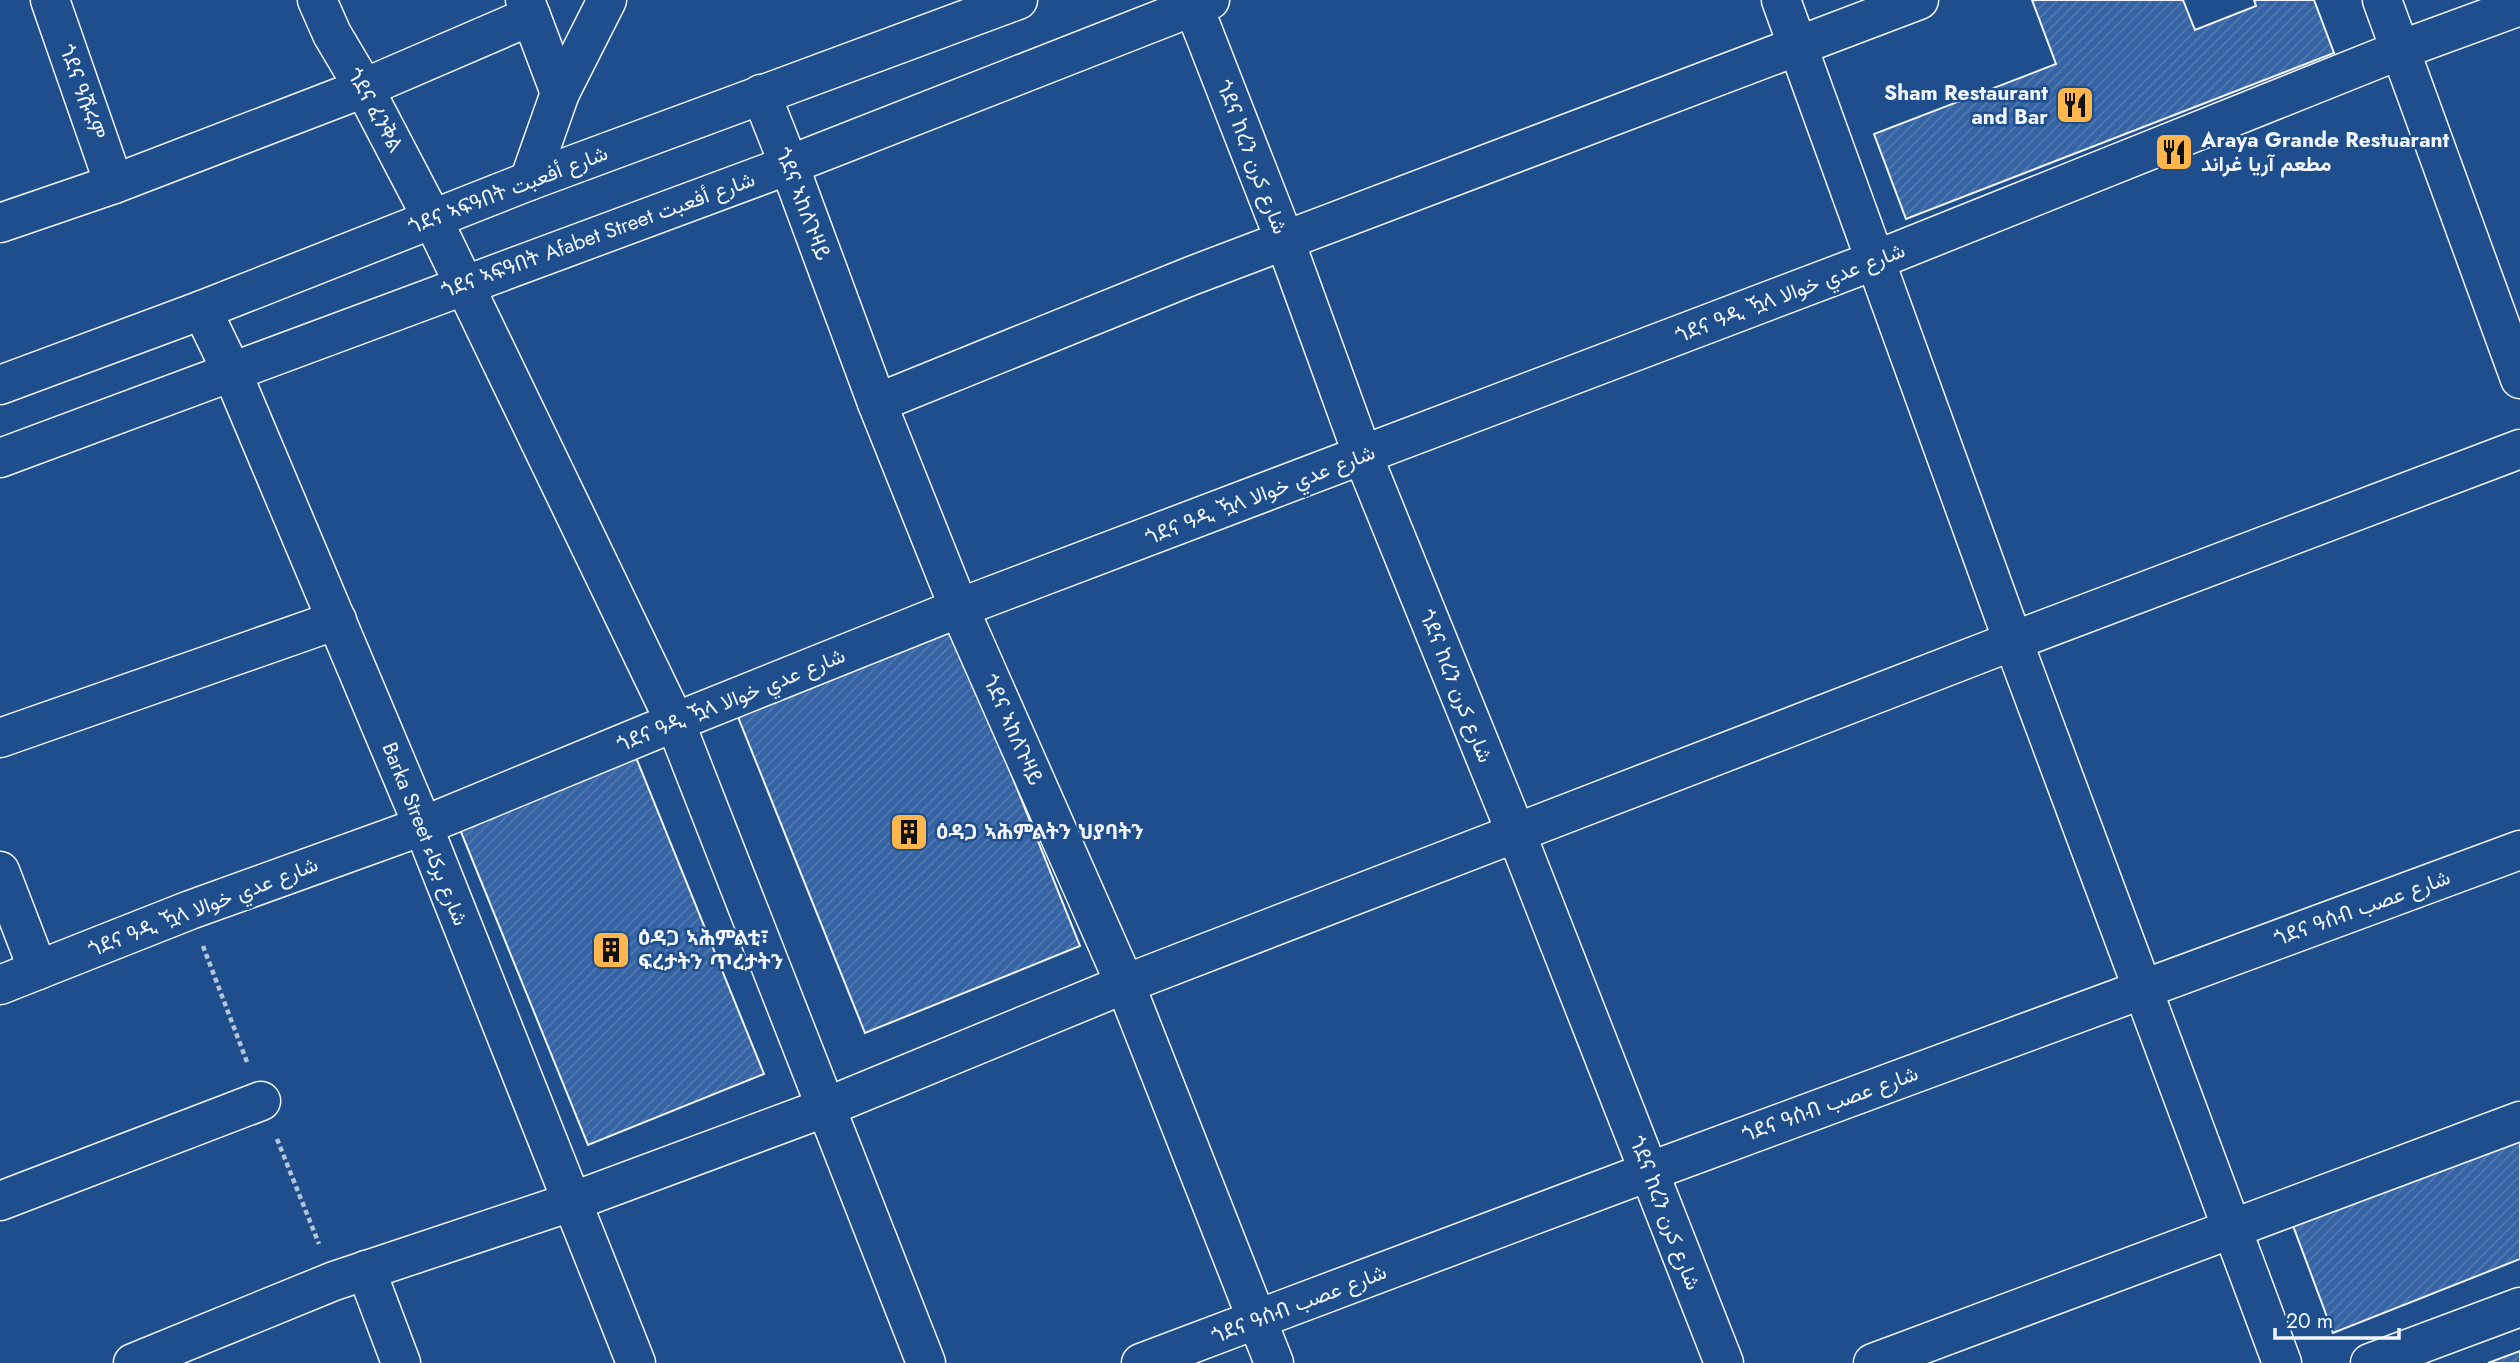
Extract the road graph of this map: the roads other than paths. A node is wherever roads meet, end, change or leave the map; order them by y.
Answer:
1 (50, 0) edge
2 (317, 0) edge
3 (607, 0) edge
4 (1017, 0) edge
5 (1781, 0) edge
6 (1919, 0) edge
7 (2382, 0) edge
8 (1198, 2) edge
9 (2520, 6) edge
10 (528, 8) edge
11 (1798, 45) junction
12 (2400, 50) junction
13 (364, 88) junction
14 (560, 93) junction
15 (761, 94) junction
16 (789, 165) junction
17 (529, 181) junction
18 (114, 184) junction
19 (433, 219) junction
20 (0, 223) edge
21 (1285, 241) junction
22 (1876, 260) junction
23 (465, 284) junction
24 (202, 310) junction
25 (231, 370) junction
26 (2520, 379) edge
27 (0, 385) edge
28 (877, 403) junction
29 (2520, 449) edge
30 (1363, 456) junction
31 (0, 458) edge
32 (959, 608) junction
33 (337, 620) junction
34 (2013, 641) junction
35 (675, 722) junction
36 (0, 738) edge
37 (423, 825) junction
38 (1516, 833) junction
39 (2520, 850) edge
40 (0, 871) edge
41 (38, 970) junction
42 (1125, 984) junction
43 (0, 985) edge
44 (2143, 989) junction
45 (261, 1101) dead end
46 (824, 1108) junction
47 (2520, 1121) edge
48 (1648, 1172) junction
49 (0, 1200) edge
50 (571, 1202) junction
51 (2232, 1230) junction
52 (366, 1270) junction
53 (2520, 1307) edge
54 (1256, 1320) junction
55 (132, 1363) edge
56 (401, 1363) edge
57 (636, 1363) edge
58 (926, 1363) edge
59 (1142, 1363) edge
60 (1274, 1363) edge
61 (1724, 1363) edge
62 (1873, 1363) edge
63 (2282, 1363) edge
64 (2370, 1363) edge

1 - 18 main road, ጎደና ዓሹሩም
2 - 13 main road, ጎደና ፈንቅል
3 - 14 main road
4 - 15 main road, ጎደና ኣፍዓበት شارع أفعبت
5 - 11 main road
6 - 11 main road
7 - 12 main road
8 - 16 main road, ጎደና ኣፍዓበት Afabet Street شارع أفعبت
8 - 21 main road, ጎደና ከረን شارع كرن
9 - 12 main road, ጎደና ዓዲ ዃላ شارع عدي خوالا
10 - 13 main road
10 - 14 main road
11 - 21 main road
11 - 22 main road
12 - 22 main road, ጎደና ዓዲ ዃላ شارع عدي خوالا
12 - 26 main road
13 - 18 main road
13 - 19 main road, ጎደና ፈንቅል
14 - 17 main road
15 - 16 main road, ጎደና ኣከለጉዛይ
15 - 17 main road, ጎደና ኣፍዓበት شارع أفعبت
16 - 23 main road, ጎደና ኣፍዓበት Afabet Street شارع أفعبت
16 - 28 main road, ጎደና ኣከለጉዛይ
17 - 19 main road, ጎደና ኣፍዓበት شارع أفعبت
18 - 20 main road
19 - 23 main road, ጎደና ፈንቅል
19 - 24 main road, ጎደና ኣፍዓበት شارع أفعبت
21 - 28 main road
21 - 30 main road, ጎደና ከረን شارع كرن
22 - 30 main road, ጎደና ዓዲ ዃላ شارع عدي خوالا
22 - 34 main road
23 - 25 main road, ጎደና ኣፍዓበት Afabet Street شارع أفعبت
23 - 35 main road, ጎደና ፈንቅል
24 - 25 main road, Barka Street شارع بركاء
24 - 27 main road, ጎደና ኣፍዓበት شارع أفعبت
25 - 31 main road, ጎደና ኣፍዓበት Afabet Street شارع أفعبت
25 - 33 main road, Barka Street شارع بركاء
28 - 32 main road, ጎደና ኣከለጉዛይ
29 - 34 main road
30 - 32 main road, ጎደና ዓዲ ዃላ شارع عدي خوالا
30 - 38 main road, ጎደና ከረን شارع كرن
32 - 35 main road, ጎደና ዓዲ ዃላ شارع عدي خوالا
32 - 42 main road, ጎደና ኣከለጉዛይ
33 - 36 main road
33 - 37 main road, Barka Street شارع بركاء
34 - 38 main road
34 - 44 main road
35 - 37 main road, ጎደና ዓዲ ዃላ شارع عدي خوالا
35 - 46 main road, ጎደና ፈንቅል
37 - 41 main road, ጎደና ዓዲ ዃላ شارع عدي خوالا
37 - 50 main road, Barka Street شارع بركاء
38 - 42 main road
38 - 48 main road, ጎደና ከረን شارع كرن
39 - 44 main road, ጎደና ዓሰብ شارع عصب
40 - 41 main road
41 - 43 main road, ጎደና ዓዲ ዃላ شارع عدي خوالا
42 - 46 main road
42 - 54 main road, ጎደና ኣከለጉዛይ
44 - 48 main road, ጎደና ዓሰብ شارع عصب
44 - 51 main road
45 - 49 main road
46 - 50 main road
46 - 58 main road, ጎደና ፈንቅል
47 - 51 main road
48 - 54 main road, ጎደና ዓሰብ شارع عصب
48 - 61 main road, ጎደና ከረን شارع كرن
50 - 52 main road
50 - 57 main road, Barka Street شارع بركاء
51 - 62 main road
51 - 63 main road
52 - 55 main road
52 - 56 main road
53 - 64 main road
54 - 59 main road, ጎደና ዓሰብ شارع عصب
54 - 60 main road, ጎደና ኣከለጉዛይ

